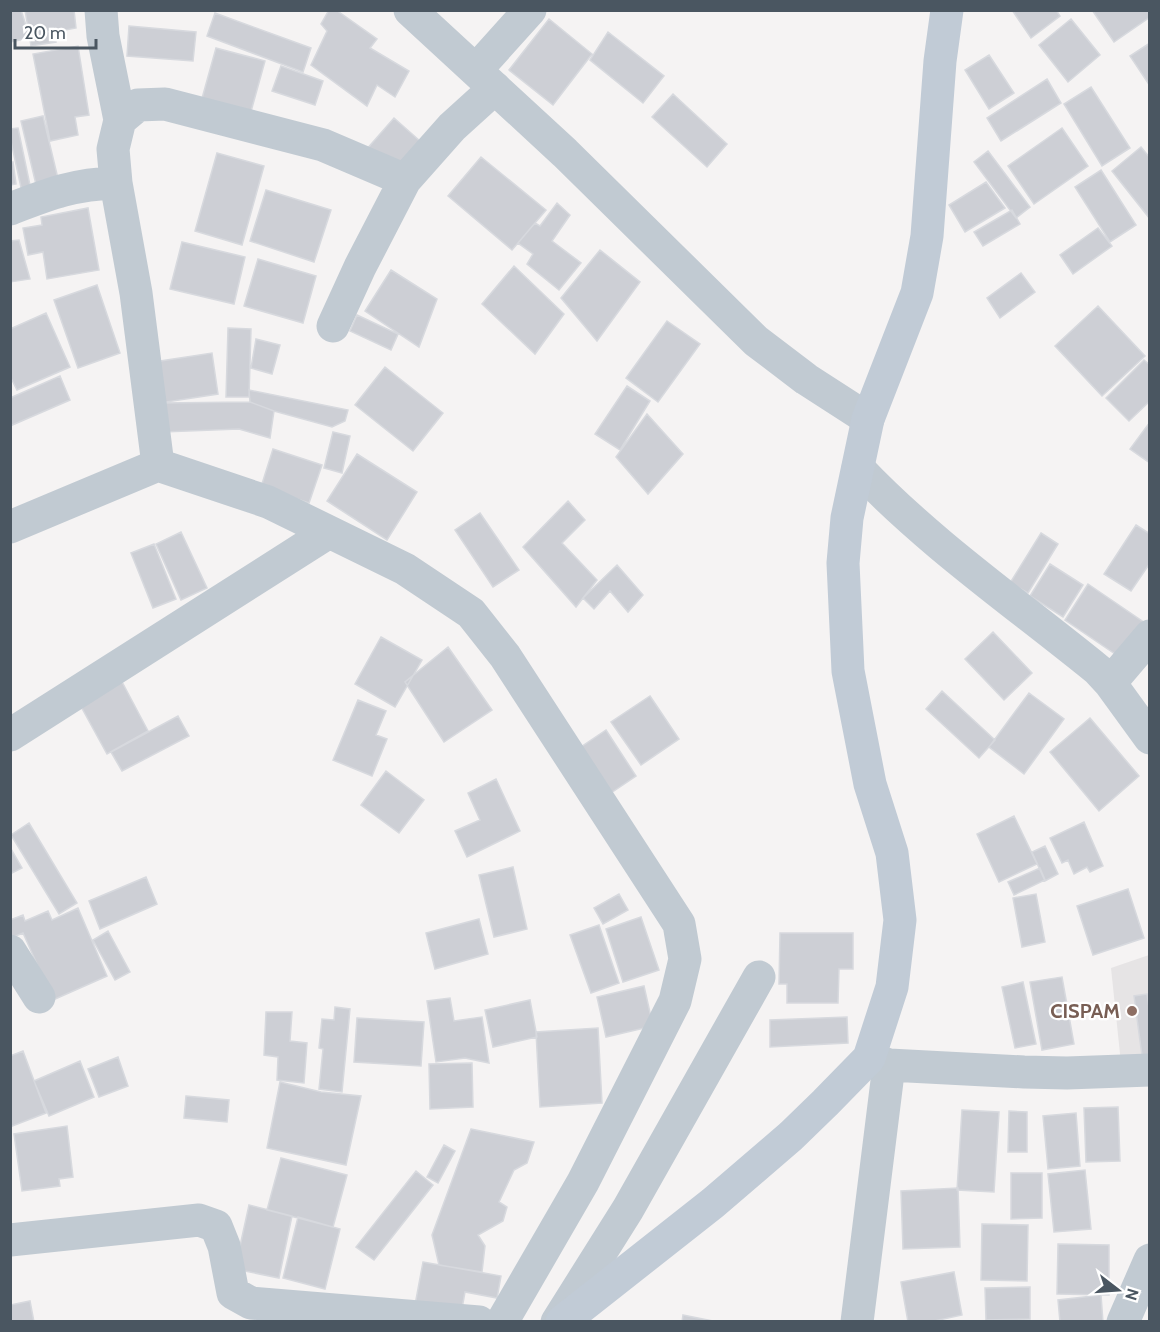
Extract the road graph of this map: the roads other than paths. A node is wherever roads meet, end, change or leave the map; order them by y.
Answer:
1 (101, 10) edge
2 (410, 10) edge
3 (530, 10) edge
4 (947, 10) edge
5 (485, 79) junction
6 (120, 120) junction
7 (405, 180) junction
8 (116, 183) junction
9 (10, 209) edge
10 (333, 326) dead end
11 (868, 419) junction
12 (158, 465) junction
13 (858, 468) junction
14 (10, 527) edge
15 (330, 532) junction
16 (1149, 636) edge
17 (1110, 683) junction
18 (10, 735) edge
19 (1149, 738) edge
20 (10, 951) edge
21 (759, 977) dead end
22 (39, 998) dead end
23 (879, 1061) junction
24 (1149, 1070) edge
25 (10, 1240) edge
26 (1149, 1260) edge
27 (479, 1322) edge
28 (502, 1322) edge
29 (557, 1322) edge
30 (562, 1322) edge
31 (856, 1322) edge
32 (1123, 1322) edge

1 - 6 street
2 - 5 street
3 - 5 street
4 - 11 street
5 - 7 street
5 - 11 street
6 - 7 street
6 - 8 street
7 - 10 street
8 - 9 street
8 - 12 street
11 - 13 street
12 - 14 street
12 - 15 street
13 - 17 street
13 - 23 street
15 - 18 street
15 - 28 street
16 - 17 street
17 - 19 street
20 - 22 street
21 - 29 street
23 - 24 street
23 - 30 street
23 - 31 street
25 - 27 street
26 - 32 street

